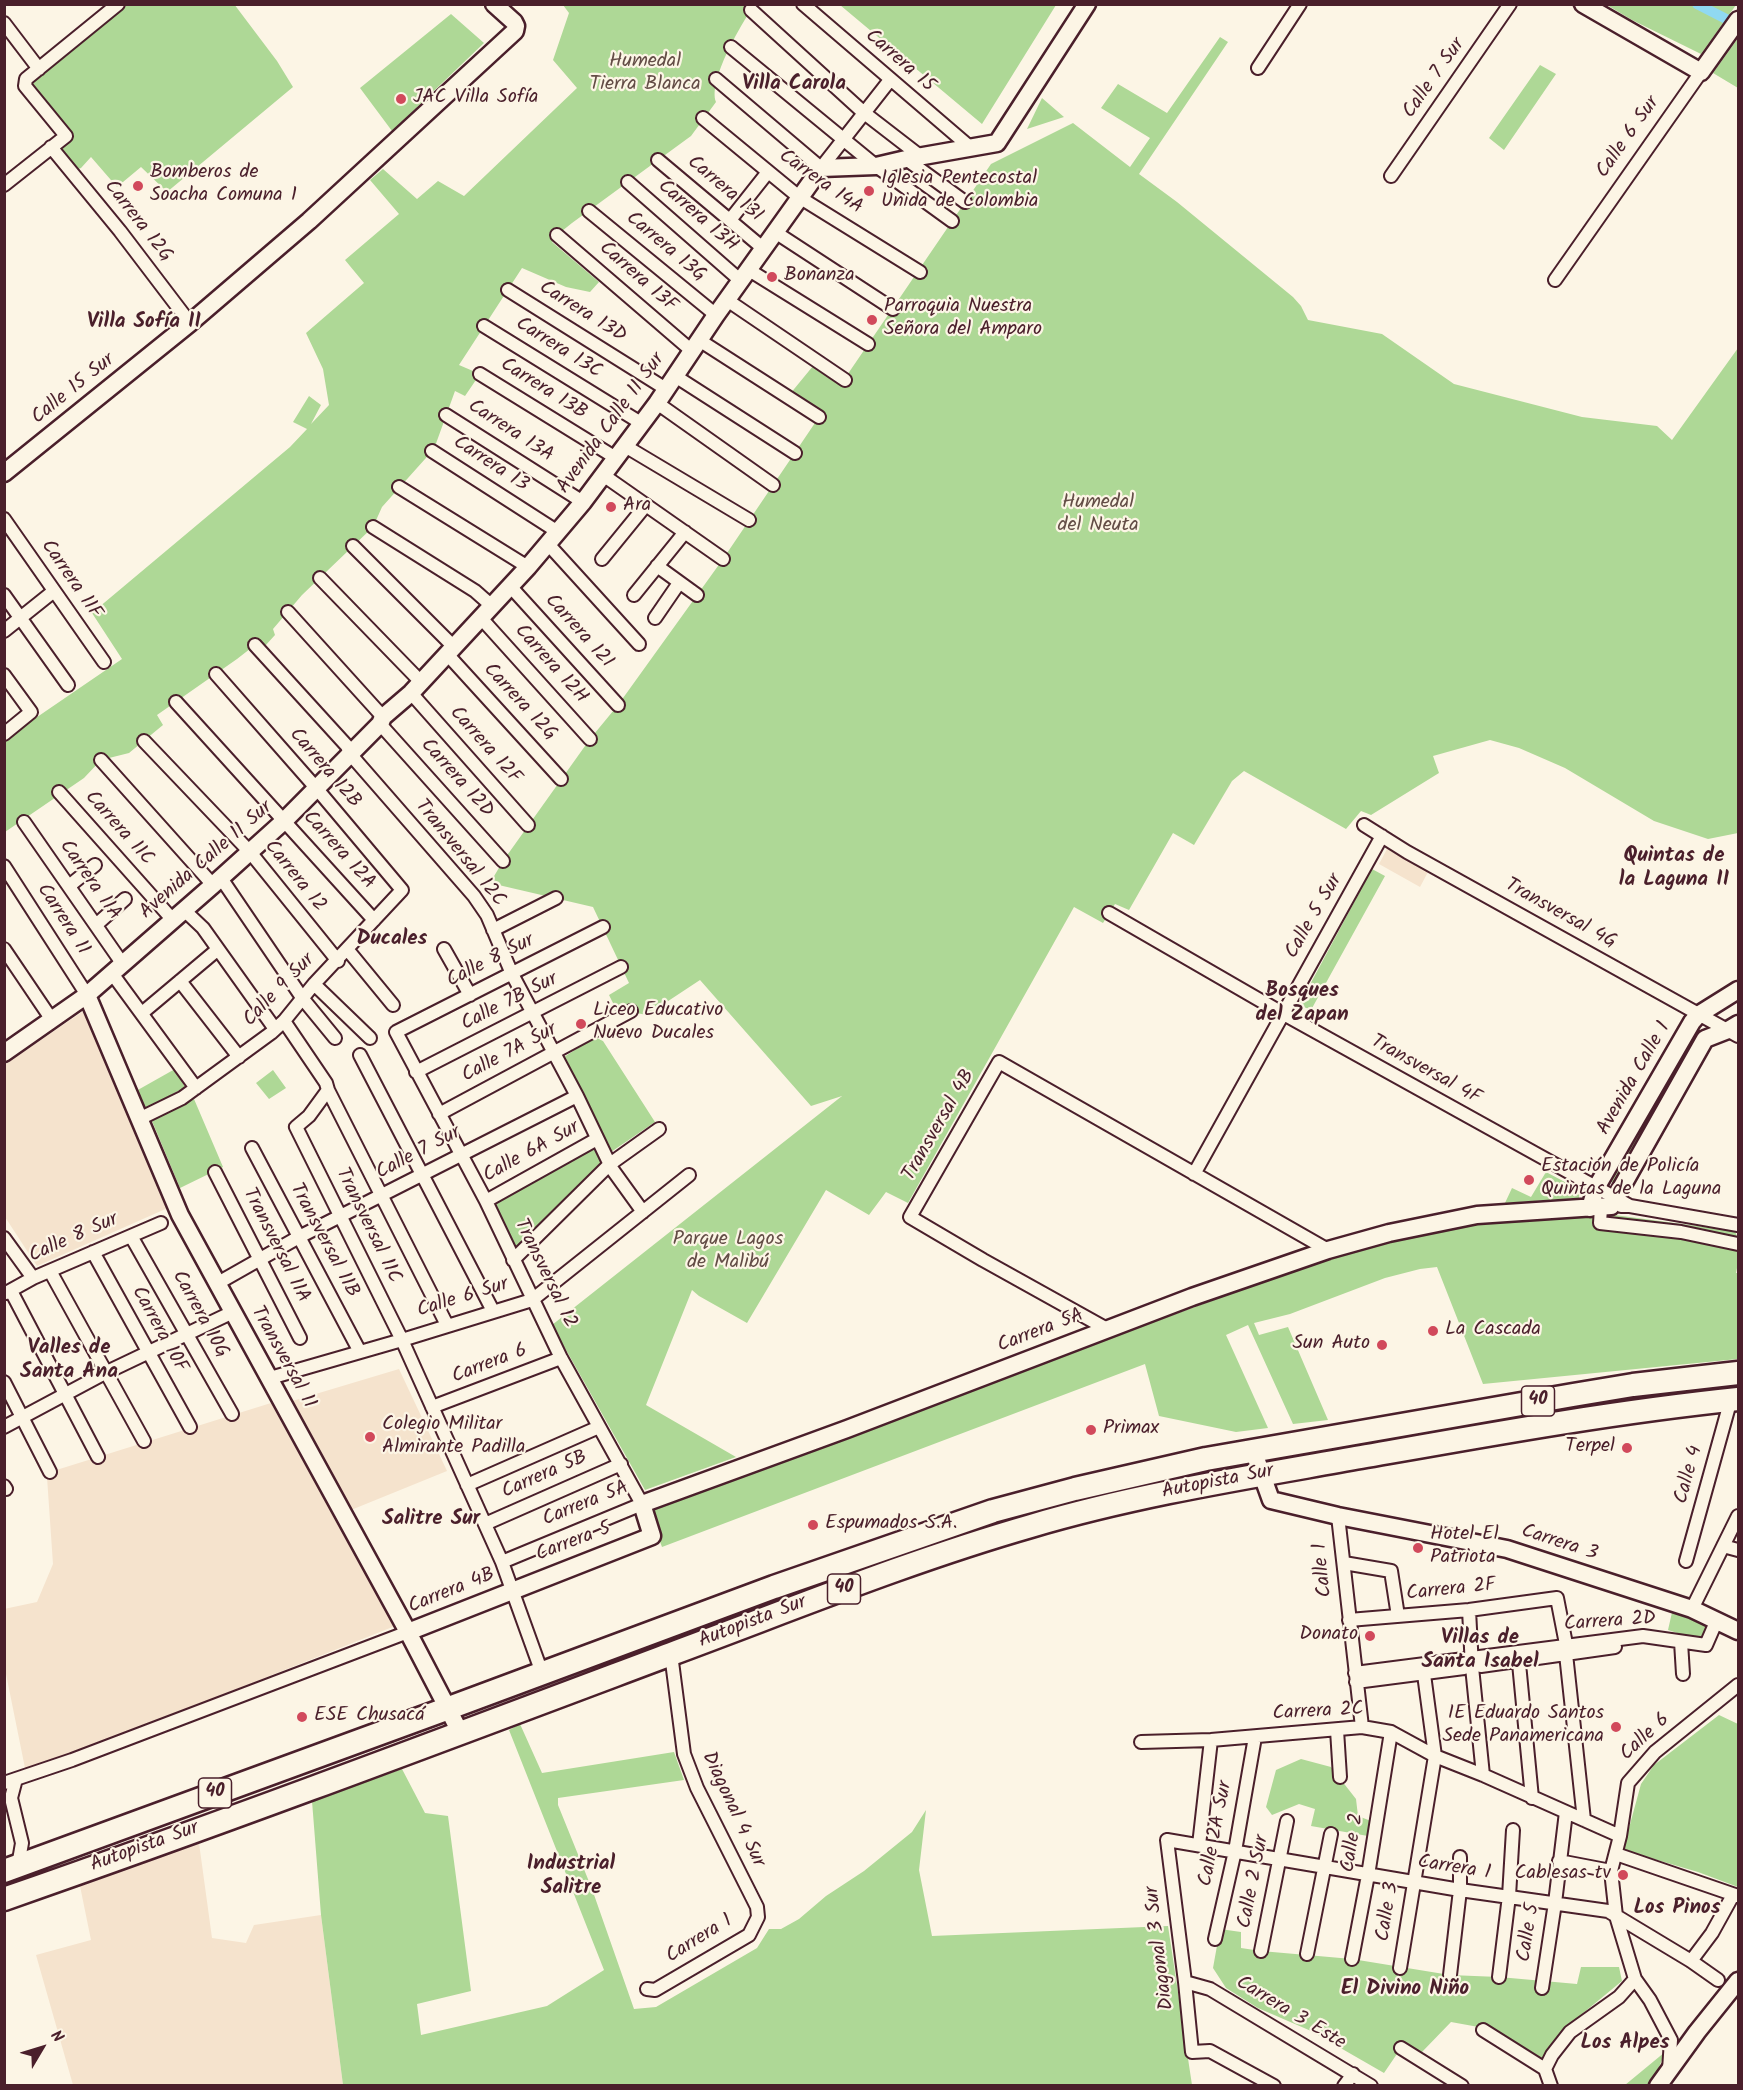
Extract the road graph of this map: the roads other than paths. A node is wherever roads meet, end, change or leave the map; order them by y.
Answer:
1 (118, 4) edge
2 (494, 4) edge
3 (803, 4) edge
4 (1087, 4) edge
5 (1300, 4) edge
6 (1510, 4) edge
7 (1583, 4) edge
8 (751, 10) dead end
9 (4, 23) edge
10 (1735, 25) edge
11 (731, 47) dead end
12 (1258, 68) dead end
13 (39, 69) junction
14 (1701, 72) junction
15 (716, 79) dead end
16 (890, 80) junction
17 (863, 112) junction
18 (703, 118) dead end
19 (843, 138) junction
20 (51, 147) junction
21 (971, 148) junction
22 (913, 157) junction
23 (658, 160) dead end
24 (876, 166) junction
25 (821, 168) junction
26 (768, 172) junction
27 (1391, 176) dead end
28 (628, 182) dead end
29 (4, 185) edge
30 (799, 197) junction
31 (965, 202) dead end
32 (589, 211) dead end
33 (730, 220) junction
34 (952, 222) dead end
35 (775, 232) junction
36 (557, 235) dead end
37 (764, 249) junction
38 (920, 272) dead end
39 (745, 276) junction
40 (1556, 280) dead end
41 (508, 290) dead end
42 (727, 300) junction
43 (893, 309) dead end
44 (716, 315) junction
45 (190, 323) junction
46 (484, 326) dead end
47 (867, 344) dead end
48 (695, 346) junction
49 (480, 374) dead end
50 (845, 380) dead end
51 (666, 389) junction
52 (446, 415) dead end
53 (819, 417) dead end
54 (641, 423) junction
55 (432, 451) dead end
56 (620, 452) junction
57 (795, 453) dead end
58 (4, 473) edge
59 (603, 475) junction
60 (773, 485) dead end
61 (399, 488) dead end
62 (583, 502) junction
63 (646, 505) junction
64 (4, 519) edge
65 (749, 520) dead end
66 (373, 527) dead end
67 (685, 532) junction
68 (553, 538) junction
69 (353, 546) dead end
70 (602, 559) dead end
71 (723, 559) dead end
72 (657, 566) junction
73 (528, 567) junction
74 (320, 578) dead end
75 (679, 583) junction
76 (510, 586) junction
77 (54, 591) junction
78 (4, 595) edge
79 (634, 595) dead end
80 (697, 595) dead end
81 (288, 612) dead end
82 (486, 612) junction
83 (21, 618) junction
84 (655, 618) dead end
85 (4, 631) edge
86 (639, 644) dead end
87 (255, 645) dead end
88 (450, 651) junction
89 (104, 662) dead end
90 (216, 674) dead end
91 (4, 675) edge
92 (69, 685) dead end
93 (416, 688) junction
94 (176, 702) dead end
95 (618, 705) dead end
96 (381, 721) junction
97 (4, 734) edge
98 (590, 739) dead end
99 (144, 741) dead end
100 (351, 755) junction
101 (101, 760) dead end
102 (561, 779) dead end
103 (317, 789) junction
104 (59, 792) dead end
105 (284, 821) junction
106 (24, 822) dead end
107 (528, 825) dead end
108 (1364, 825) dead end
109 (1382, 836) junction
110 (250, 852) junction
111 (503, 861) dead end
112 (95, 865) dead end
113 (4, 866) edge
114 (217, 881) junction
115 (69, 886) junction
116 (402, 890) joint
117 (556, 898) dead end
118 (125, 899) dead end
119 (1109, 913) dead end
120 (178, 915) junction
121 (374, 920) junction
122 (96, 925) junction
123 (603, 927) dead end
124 (494, 930) junction
125 (4, 949) edge
126 (347, 949) junction
127 (444, 949) dead end
128 (217, 950) junction
129 (338, 960) junction
130 (621, 967) dead end
131 (117, 968) junction
132 (512, 974) junction
133 (180, 981) junction
134 (314, 984) junction
135 (1738, 990) edge
136 (87, 995) junction
137 (470, 995) junction
138 (303, 999) junction
139 (393, 1005) dead end
140 (631, 1011) dead end
141 (142, 1013) junction
142 (1282, 1013) junction
143 (533, 1014) junction
144 (1698, 1015) junction
145 (52, 1020) junction
146 (280, 1025) junction
147 (1735, 1030) edge
148 (396, 1032) joint
149 (335, 1038) dead end
150 (370, 1038) dead end
151 (4, 1053) edge
152 (554, 1053) junction
153 (360, 1055) dead end
154 (239, 1057) junction
155 (416, 1072) junction
156 (196, 1088) junction
157 (328, 1090) junction
158 (577, 1096) junction
159 (439, 1114) junction
160 (139, 1119) junction
161 (659, 1128) dead end
162 (597, 1139) junction
163 (252, 1148) dead end
164 (460, 1154) junction
165 (610, 1164) junction
166 (215, 1172) dead end
167 (421, 1174) junction
168 (1194, 1174) junction
169 (689, 1175) dead end
170 (1596, 1188) junction
171 (382, 1196) junction
172 (486, 1201) junction
173 (1609, 1205) junction
174 (643, 1212) junction
175 (340, 1216) junction
176 (161, 1223) dead end
177 (1738, 1225) edge
178 (131, 1236) junction
179 (299, 1237) junction
180 (4, 1238) edge
181 (1738, 1244) edge
182 (1328, 1251) junction
183 (93, 1252) junction
184 (259, 1259) junction
185 (513, 1260) junction
186 (50, 1271) junction
187 (33, 1278) junction
188 (218, 1283) junction
189 (8, 1292) edge
190 (532, 1299) junction
191 (493, 1311) junction
192 (233, 1312) junction
193 (447, 1325) junction
194 (1107, 1329) junction
195 (187, 1332) junction
196 (300, 1338) dead end
197 (402, 1340) junction
198 (360, 1352) junction
199 (148, 1353) junction
200 (561, 1358) junction
201 (105, 1373) junction
202 (1738, 1373) edge
203 (270, 1377) junction
204 (4, 1382) edge
205 (65, 1396) junction
206 (1735, 1399) edge
207 (432, 1407) junction
208 (232, 1414) dead end
209 (22, 1418) junction
210 (4, 1427) edge
211 (190, 1427) dead end
212 (599, 1427) junction
213 (144, 1442) dead end
214 (1253, 1450) junction
215 (98, 1457) dead end
216 (621, 1464) junction
217 (50, 1472) dead end
218 (1261, 1474) junction
219 (467, 1485) junction
220 (642, 1504) junction
221 (1338, 1516) junction
222 (1738, 1516) edge
223 (485, 1524) junction
224 (652, 1536) joint
225 (1723, 1546) junction
226 (1738, 1550) edge
227 (502, 1562) junction
228 (1686, 1562) dead end
229 (1344, 1563) junction
230 (512, 1590) junction
231 (1692, 1609) junction
232 (1468, 1610) junction
233 (1398, 1616) junction
234 (1349, 1620) junction
235 (1716, 1622) junction
236 (1738, 1631) edge
237 (408, 1632) junction
238 (1682, 1642) junction
239 (1566, 1649) junction
240 (671, 1654) junction
241 (1518, 1657) junction
242 (1472, 1663) junction
243 (1423, 1670) junction
244 (542, 1673) junction
245 (1683, 1674) dead end
246 (1356, 1677) junction
247 (1738, 1685) edge
248 (449, 1708) junction
249 (1362, 1727) junction
250 (1337, 1730) junction
251 (460, 1732) junction
252 (1391, 1732) junction
253 (1255, 1737) junction
254 (1211, 1740) junction
255 (1141, 1742) dead end
256 (1435, 1756) junction
257 (1483, 1776) junction
258 (1340, 1777) dead end
259 (10, 1781) edge
260 (1532, 1798) junction
261 (1566, 1812) junction
262 (1584, 1820) junction
263 (1287, 1821) dead end
264 (1513, 1830) dead end
265 (1331, 1834) dead end
266 (1620, 1836) junction
267 (1167, 1840) joint
268 (1199, 1845) junction
269 (1234, 1851) junction
270 (1616, 1854) junction
271 (1460, 1857) dead end
272 (1281, 1859) junction
273 (1559, 1861) junction
274 (11, 1868) edge
275 (1323, 1868) junction
276 (1611, 1872) junction
277 (1368, 1875) junction
278 (1413, 1882) junction
279 (1460, 1890) junction
280 (1509, 1896) junction
281 (1736, 1896) edge
282 (4, 1899) edge
283 (1555, 1903) junction
284 (758, 1907) joint
285 (1616, 1916) junction
286 (1215, 1939) dead end
287 (1261, 1951) dead end
288 (1306, 1954) dead end
289 (1352, 1959) dead end
290 (1691, 1960) junction
291 (1400, 1968) dead end
292 (1450, 1975) dead end
293 (1499, 1977) dead end
294 (1635, 1979) junction
295 (1718, 1980) dead end
296 (1185, 1982) junction
297 (1738, 1982) edge
298 (1542, 1988) dead end
299 (647, 1989) dead end
300 (1483, 2030) dead end
301 (1401, 2048) dead end
302 (1545, 2069) junction
303 (1669, 2070) junction
304 (1353, 2074) junction
305 (1274, 2085) edge
306 (1344, 2085) edge
307 (1371, 2085) edge
308 (1462, 2085) edge
309 (1551, 2085) edge
310 (1658, 2085) edge

1 - 13 street
2 - 45 main road, Calle 15 Sur
3 - 16 street, Carrera 15
4 - 21 main road
5 - 12 street
6 - 27 street, Calle 7 Sur
7 - 14 main road
8 - 17 street
9 - 13 street
10 - 14 main road, Calle 6 Sur
11 - 19 street
13 - 20 street
14 - 40 street, Calle 6 Sur
15 - 25 street
16 - 17 street
16 - 21 street, Carrera 15
17 - 19 street
17 - 22 street
18 - 26 street, Carrera 14A
19 - 24 street
19 - 25 street
20 - 29 street
20 - 45 street, Carrera 12G
21 - 22 main road
22 - 24 main road
22 - 31 street
23 - 33 street, Carrera 13I
24 - 25 main road
24 - 34 street
25 - 30 main road, Avenida Calle 11 Sur
26 - 30 street, Carrera 14A
26 - 33 street
28 - 39 street, Carrera 13H
30 - 35 main road, Avenida Calle 11 Sur
30 - 38 street, Carrera 14A
32 - 44 street, Carrera 13G
33 - 37 street, Carrera 13I
35 - 37 main road, Avenida Calle 11 Sur
35 - 43 street
36 - 48 street, Carrera 13F
37 - 39 main road, Avenida Calle 11 Sur
39 - 42 main road, Avenida Calle 11 Sur
39 - 47 street, Carrera 13H
41 - 51 street, Carrera 13D
42 - 44 main road, Avenida Calle 11 Sur
42 - 50 street
44 - 48 main road, Avenida Calle 11 Sur
45 - 58 main road, Calle 15 Sur
46 - 54 street, Carrera 13C
48 - 51 main road, Avenida Calle 11 Sur
48 - 53 street, Carrera 13F
49 - 56 street, Carrera 13B
51 - 54 main road, Avenida Calle 11 Sur
51 - 57 street, Carrera 13D
51 - 60 street
52 - 62 street, Carrera 13A
54 - 56 main road, Avenida Calle 11 Sur
55 - 68 street, Carrera 13
56 - 59 main road, Avenida Calle 11 Sur
56 - 65 street, Carrera 13B
59 - 62 main road, Avenida Calle 11 Sur
59 - 63 street
61 - 73 street
62 - 68 main road, Avenida Calle 11 Sur
63 - 67 street
63 - 70 street
64 - 77 street, Carrera 11F
66 - 82 street, Carrera 12H
67 - 71 street
67 - 72 street
68 - 73 main road, Avenida Calle 11 Sur
68 - 86 street, Carrera 13
69 - 88 street, Carrera 12G
72 - 75 street
72 - 79 street
73 - 76 main road, Avenida Calle 11 Sur
74 - 93 street, Carrera 12F
75 - 80 street
75 - 84 street
76 - 82 main road, Avenida Calle 11 Sur
76 - 95 street, Carrera 12I
77 - 83 street
77 - 89 street, Carrera 11F
78 - 83 street
81 - 96 street, Carrera 12D
82 - 88 main road, Avenida Calle 11 Sur
82 - 98 street, Carrera 12H
83 - 85 street
83 - 92 street
87 - 100 street, Transversal 12C
88 - 93 main road, Avenida Calle 11 Sur
88 - 102 street, Carrera 12G
90 - 103 street, Carrera 12B
91 - 97 street
93 - 96 main road, Avenida Calle 11 Sur
93 - 107 street, Carrera 12F
94 - 105 street, Carrera 12A
96 - 100 main road, Avenida Calle 11 Sur
96 - 111 street, Carrera 12D
99 - 110 street, Carrera 12
100 - 103 main road, Avenida Calle 11 Sur
100 - 124 street, Transversal 12C
101 - 114 street
103 - 105 main road, Avenida Calle 11 Sur
103 - 116 street, Carrera 12B
104 - 120 street, Carrera 11C
105 - 110 main road, Avenida Calle 11 Sur
105 - 121 street, Carrera 12A
106 - 115 street, Carrera 11A
108 - 109 street, Transversal 4G
109 - 142 street, Calle 5 Sur
109 - 144 street, Transversal 4G
110 - 114 main road, Avenida Calle 11 Sur
110 - 129 street, Carrera 12
112 - 115 street
113 - 136 street, Carrera 11
114 - 120 main road, Avenida Calle 11 Sur
114 - 138 street
115 - 122 street, Carrera 11A
116 - 121 street, Calle 9 Sur
117 - 124 street
118 - 122 street
119 - 142 street, Transversal 4F
120 - 128 street, Carrera 11C
120 - 131 main road, Avenida Calle 11 Sur
121 - 126 street, Calle 9 Sur
122 - 131 street, Carrera 11A
123 - 132 street, Calle 8 Sur
124 - 132 street, Transversal 12C
125 - 145 street
126 - 129 street, Calle 9 Sur
126 - 139 street
127 - 137 street
128 - 133 street
128 - 146 street, Carrera 11C
129 - 134 street, Calle 9 Sur
130 - 143 street, Calle 7B Sur
131 - 136 main road, Avenida Calle 11 Sur
131 - 141 street, Carrera 11A
132 - 137 street, Calle 8 Sur
132 - 143 street, Transversal 12C
133 - 141 street
133 - 154 street
134 - 138 street, Calle 9 Sur
134 - 150 street
135 - 144 main road, Avenida Calle 1
136 - 145 main road, Avenida Calle 11 Sur
136 - 160 main road, Transversal 11
137 - 148 street, Calle 8 Sur
138 - 146 street, Calle 9 Sur
138 - 149 street
140 - 152 street, Calle 7A Sur
141 - 156 street, Carrera 11A
142 - 168 street, Calle 5 Sur
142 - 170 street, Transversal 4F
143 - 152 street, Transversal 12C
143 - 155 street, Calle 7B Sur
144 - 147 street, Transversal 4G
144 - 170 main road, Avenida Calle 1
145 - 151 main road, Avenida Calle 11 Sur
146 - 154 street, Calle 9 Sur
146 - 157 street, Carrera 11C
147 - 173 main road, Avenida Calle 1
148 - 155 street, Transversal 12
152 - 158 street, Transversal 12C
152 - 159 street, Calle 7A Sur
153 - 167 street
154 - 156 street, Calle 9 Sur
155 - 159 street, Transversal 12
156 - 160 street, Calle 9 Sur
157 - 171 street, Carrera 11C
157 - 175 street, Transversal 11C
158 - 162 street, Transversal 12C
158 - 164 street, Calle 7 Sur
159 - 164 street, Transversal 12
160 - 188 main road, Transversal 11
161 - 165 street, Calle 6 Sur
162 - 165 street, Transversal 12C
162 - 172 street, Calle 6A Sur
163 - 179 street, Transversal 11B
164 - 167 street, Calle 7 Sur
164 - 172 street, Transversal 12
165 - 174 street, Transversal 12C
165 - 185 street, Calle 6 Sur
166 - 184 street, Transversal 11A
167 - 171 street, Calle 7 Sur
167 - 191 street
168 - 182 street, Transversal 4B
168 - 194 street, Transversal 4B
169 - 174 street, Calle 6 Sur
170 - 173 main road, Avenida Calle 1
171 - 175 street, Calle 7 Sur
171 - 193 street, Carrera 11C
172 - 185 street, Transversal 12
173 - 177 street
173 - 181 street
173 - 182 main road, Carrera 5A
174 - 190 street, Calle 6 Sur
175 - 179 street, Calle 7 Sur
175 - 197 street, Transversal 11C
176 - 178 street, Calle 8 Sur
178 - 183 street, Calle 8 Sur
178 - 195 street, Carrera 10G
179 - 184 street, Calle 7 Sur
179 - 198 street, Transversal 11B
180 - 187 street
182 - 194 main road, Carrera 5A
183 - 186 street, Calle 8 Sur
183 - 199 street, Carrera 10F
184 - 188 street, Calle 7 Sur
184 - 196 street, Transversal 11A
185 - 190 street, Transversal 12
186 - 187 street, Calle 8 Sur
186 - 201 street
187 - 189 street, Calle 8 Sur
188 - 192 main road, Transversal 11
189 - 205 street
190 - 191 street, Calle 6 Sur
190 - 200 street, Transversal 12
191 - 193 street, Calle 6 Sur
192 - 195 street
192 - 203 main road, Transversal 11
193 - 197 street, Calle 6 Sur
194 - 220 main road, Carrera 5A
195 - 199 street
195 - 208 street, Carrera 10G
197 - 198 street, Calle 6 Sur
197 - 207 street, Transversal 11C
198 - 203 street, Calle 6 Sur
199 - 201 street
199 - 211 street, Carrera 10F
200 - 207 street, Carrera 6
200 - 212 street, Transversal 12
201 - 205 street
201 - 213 street
202 - 214 highway, Autopista Sur / 40
203 - 237 main road, Transversal 11
204 - 209 street
205 - 209 street
205 - 215 street
206 - 218 highway, Autopista Sur / 40
206 - 228 street, Calle 4
207 - 219 street, Transversal 11C
209 - 210 street
209 - 217 street
212 - 216 street, Transversal 12
212 - 219 street
214 - 218 main road, Carrera 3
214 - 244 highway, Autopista Sur / 40
216 - 220 street, Transversal 12
216 - 223 street, Carrera 5B
218 - 221 main road, Carrera 3
218 - 240 highway, Autopista Sur / 40
219 - 223 street, Transversal 11C
220 - 224 main road, Transversal 12
220 - 227 street, Carrera 5A
221 - 229 street, Calle 1
221 - 231 main road, Carrera 3
222 - 225 street
223 - 227 street, Transversal 11C
224 - 230 main road, Carrera 5
225 - 226 street
225 - 231 street
227 - 230 street, Transversal 11C
229 - 233 street
229 - 234 street, Calle 1
230 - 237 main road, Carrera 4B
230 - 244 street, Transversal 11C
231 - 235 main road, Carrera 3
232 - 233 street, Carrera 2F
232 - 239 street, Carrera 2F
232 - 242 street
233 - 234 street, Carrera 2F
234 - 246 street, Calle 1
235 - 236 main road, Carrera 3
235 - 238 street
237 - 248 main road, Transversal 11
237 - 259 street
238 - 239 street, Carrera 2D
238 - 245 street
239 - 241 street, Carrera 2D
239 - 262 street
240 - 251 highway, Autopista Sur / 40
240 - 284 street, Diagonal 4 Sur
241 - 242 street, Carrera 2D
241 - 260 street
242 - 243 street, Carrera 2D
242 - 257 street
243 - 246 street, Carrera 2D
243 - 256 street, Calle 3
244 - 248 highway, Autopista Sur / 40
246 - 249 street, Calle 1
247 - 266 street, Calle 6
248 - 251 main road, Transversal 11
248 - 274 highway, Autopista Sur / 40
249 - 250 street, Carrera 2C
249 - 252 street, Carrera 2C
250 - 253 street, Carrera 2C
250 - 258 street
251 - 282 highway, Autopista Sur / 40
252 - 256 street, Carrera 2C
252 - 277 street, Calle 2
253 - 254 street, Carrera 2C
253 - 269 street, Calle 2A Sur
254 - 255 street, Carrera 2C
254 - 268 street
256 - 257 street, Carrera 2C
256 - 278 street, Calle 3
257 - 260 street, Carrera 2C
259 - 274 street
260 - 261 street, Carrera 2C
261 - 262 street, Carrera 2C
261 - 273 street, Calle 5
262 - 266 street, Carrera 2C
263 - 272 street, Calle 2 Sur
264 - 280 street
265 - 275 street
266 - 270 street, Calle 6
267 - 268 street, Carrera 1
267 - 296 street, Diagonal 3 Sur
268 - 269 street, Carrera 1
269 - 272 street, Carrera 1
269 - 286 street, Calle 2A Sur
270 - 276 street, Calle 6
270 - 281 street
271 - 279 street
272 - 275 street, Carrera 1
272 - 287 street, Calle 2 Sur
273 - 276 street
273 - 283 street, Calle 5
275 - 277 street, Carrera 1
275 - 288 street
276 - 285 street, Calle 6
277 - 278 street, Carrera 1
277 - 289 street, Calle 2
278 - 279 street, Carrera 1
278 - 291 street, Calle 3
279 - 280 street, Carrera 1
279 - 292 street
280 - 283 street, Carrera 1
280 - 293 street
281 - 290 street
283 - 285 street, Carrera 1
283 - 298 street, Calle 5
284 - 299 street, Carrera 1
285 - 290 street, Carrera 1
285 - 294 street, Calle 6
290 - 295 street, Carrera 1
294 - 302 street
294 - 303 street, Calle 6
296 - 304 street, Carrera 3 Este
296 - 305 street, Diagonal 3 Sur
297 - 303 main road
300 - 302 street
301 - 308 street
302 - 309 street
303 - 310 main road
304 - 306 street
304 - 307 street, Carrera 3 Este

